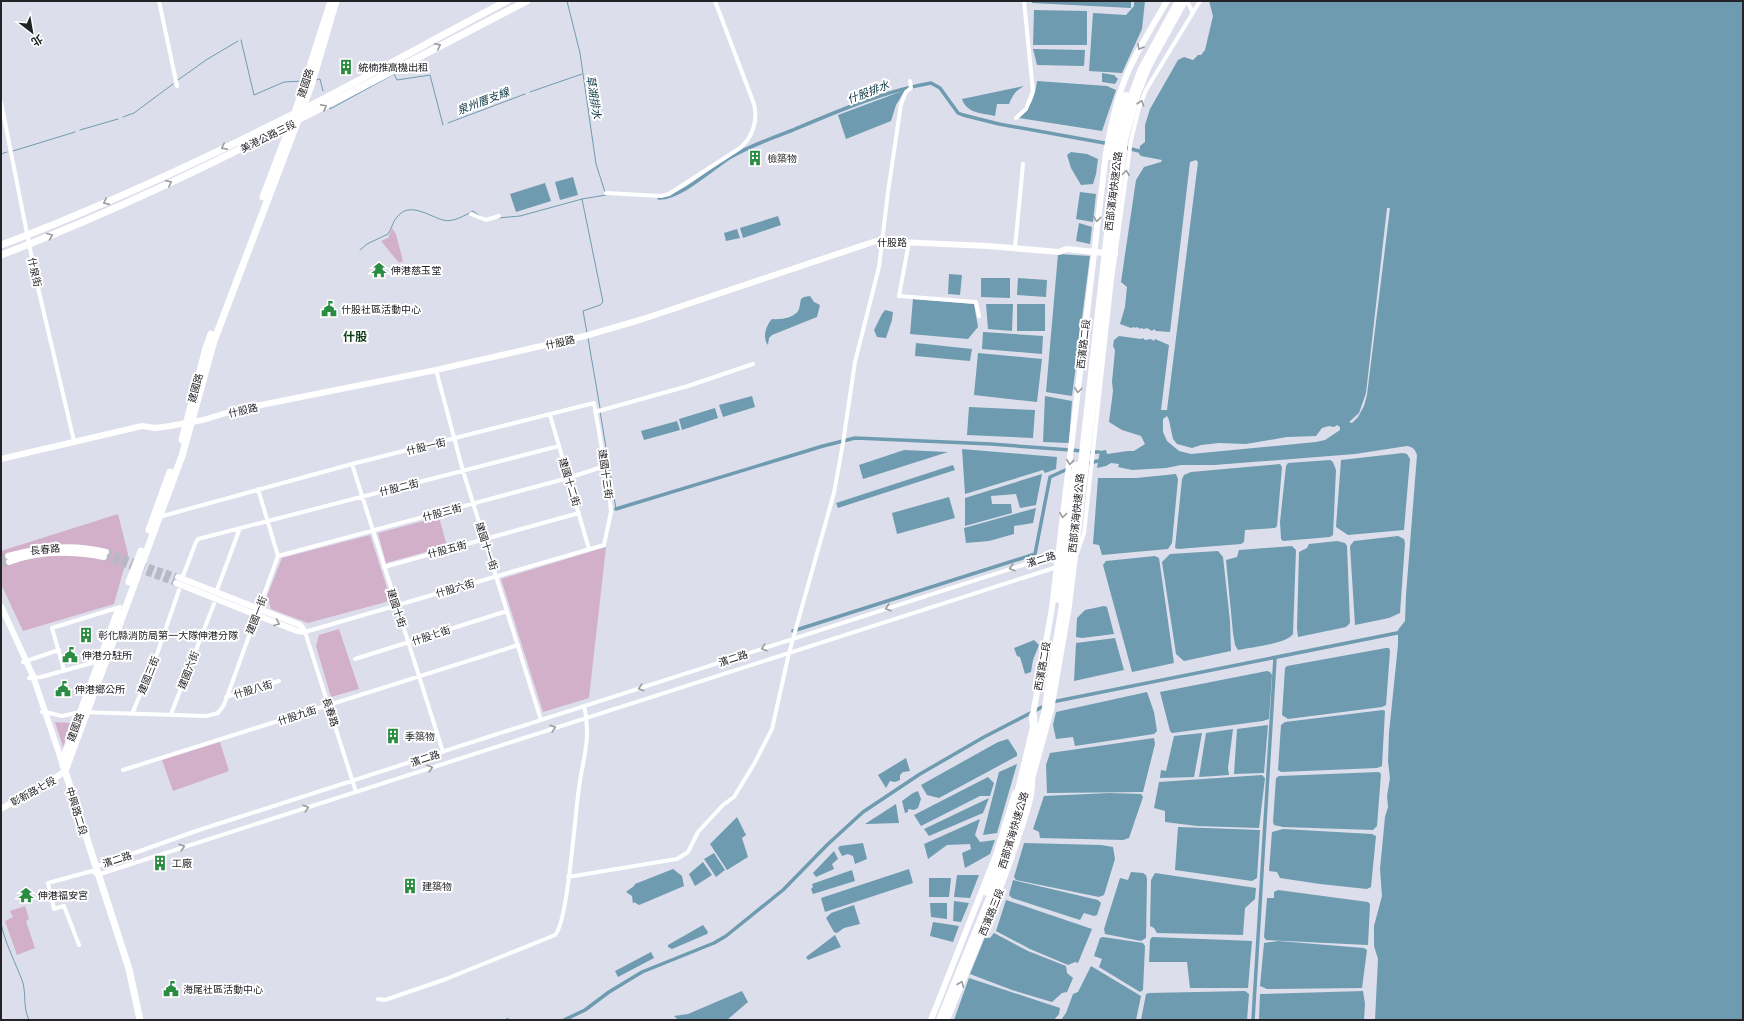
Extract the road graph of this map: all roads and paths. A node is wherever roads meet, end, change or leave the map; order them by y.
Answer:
1 (159, 1) edge
2 (330, 1) edge
3 (336, 1) edge
4 (507, 1) edge
5 (527, 1) edge
6 (715, 1) edge
7 (1024, 1) edge
8 (1167, 1) edge
9 (1173, 1) edge
10 (1179, 1) edge
11 (1186, 1) edge
12 (1200, 1) edge
13 (1193, 13) junction
14 (910, 81) dead end
15 (177, 86) dead end
16 (1, 102) edge
17 (302, 109) junction
18 (295, 113) junction
19 (1016, 118) dead end
20 (298, 121) junction
21 (291, 124) junction
22 (1120, 139) junction
23 (1117, 153) junction
24 (1023, 164) dead end
25 (606, 193) dead end
26 (470, 214) dead end
27 (499, 216) dead end
28 (28, 235) junction
29 (881, 242) junction
30 (909, 242) junction
31 (30, 244) junction
32 (1, 246) edge
33 (1015, 248) junction
34 (1108, 251) junction
35 (245, 252) junction
36 (1094, 253) junction
37 (1, 255) edge
38 (979, 316) dead end
39 (753, 364) dead end
40 (436, 370) junction
41 (594, 403) joint
42 (595, 412) junction
43 (550, 415) junction
44 (189, 422) junction
45 (455, 439) junction
46 (74, 442) junction
47 (558, 446) junction
48 (1083, 448) junction
49 (1, 459) edge
50 (352, 464) junction
51 (605, 466) junction
52 (463, 471) junction
53 (568, 478) junction
54 (258, 490) junction
55 (361, 497) junction
56 (473, 504) junction
57 (579, 513) junction
58 (159, 517) junction
59 (268, 521) junction
60 (240, 528) junction
61 (372, 530) junction
62 (485, 538) junction
63 (604, 545) joint
64 (590, 549) junction
65 (1058, 553) junction
66 (105, 554) tunnel mouth
67 (1076, 555) junction
68 (278, 556) junction
69 (9, 559) tunnel mouth
70 (384, 567) junction
71 (1057, 567) junction
72 (496, 576) junction
73 (179, 579) joint
74 (179, 590) dead end
75 (217, 590) dead end
76 (214, 604) dead end
77 (396, 605) junction
78 (1, 606) edge
79 (120, 607) junction
80 (507, 611) junction
81 (258, 612) junction
82 (3, 617) edge
83 (305, 632) junction
84 (793, 639) junction
85 (408, 642) junction
86 (518, 645) junction
87 (59, 650) junction
88 (789, 653) junction
89 (355, 659) dead end
90 (100, 661) junction
91 (24, 662) junction
92 (64, 670) junction
93 (419, 676) junction
94 (31, 677) junction
95 (280, 681) dead end
96 (226, 696) junction
97 (1045, 696) junction
98 (329, 705) junction
99 (584, 706) junction
100 (44, 712) junction
101 (83, 712) junction
102 (1042, 713) junction
103 (132, 714) junction
104 (171, 714) junction
105 (587, 718) junction
106 (541, 720) junction
107 (442, 752) junction
108 (123, 770) dead end
109 (63, 771) junction
110 (1032, 779) junction
111 (353, 781) junction
112 (356, 792) junction
113 (1, 809) edge
114 (1015, 830) junction
115 (95, 871) junction
116 (568, 876) junction
117 (78, 945) dead end
118 (378, 1000) dead end
119 (136, 1020) edge
120 (140, 1020) edge
121 (932, 1020) edge
122 (940, 1020) edge
123 (947, 1020) edge

1 - 15 street
2 - 18 main road, 建國路
3 - 17 main road, 建國路
4 - 17 main road, 美港公路三段
20 -> 5 main road, 美港公路三段
6 - 25 street
7 - 19 street
8 -> 22 street
9 - 22 highway, 西部濱海快速公路
10 - 22 highway, 西部濱海快速公路
11 - 13 street
11 - 22 street
12 - 13 street
22 -> 13 street
14 - 29 street
16 - 28 street, 什泉街
17 - 18 main road, 美港公路三段
17 - 20 main road, 建國路
18 - 21 main road, 建國路
18 -> 28 main road, 美港公路三段
20 - 21 main road, 美港公路三段
20 - 35 main road, 建國路
31 -> 21 main road, 美港公路三段
21 - 35 main road, 建國路
22 - 23 highway, 西部濱海快速公路
22 - 23 street
23 - 34 highway, 西部濱海快速公路
23 -> 36 street, 西濱路二段
24 - 33 street
26 - 27 street
28 - 31 street, 什泉街
28 - 32 main road, 美港公路三段
29 - 30 street, 什股路
29 - 40 street, 什股路
29 - 84 street
30 - 33 street, 什股路
30 - 38 street
31 - 37 main road, 美港公路三段
31 - 46 street, 什泉街
33 - 36 street, 什股路
34 - 36 street, 什股路
34 - 48 street, 西濱路二段
34 - 48 highway, 西部濱海快速公路
35 - 44 main road, 建國路
36 -> 48 street, 西濱路二段
39 - 42 street
40 - 44 street, 什股路
40 - 45 street, 建國十一街
41 - 42 street, 建國十三街
41 - 43 street, 什股一街
42 - 51 street, 建國十三街
43 - 45 street, 什股一街
43 - 47 street, 建國十二街
44 - 46 street, 什股路
44 - 58 main road, 建國路
44 - 79 main road, 建國路
45 - 50 street, 什股一街
45 - 52 street, 建國十一街
46 - 49 street, 什股路
47 - 52 street, 什股二街
47 - 53 street, 建國十二街
48 -> 65 street, 西濱路二段
48 - 67 street, 西濱路二段
48 - 97 highway, 西部濱海快速公路
50 - 54 street, 什股一街
50 - 55 street, 建國十街
51 - 53 street, 什股三街
51 - 63 street, 建國十三街
52 - 55 street, 什股二街
52 - 56 street, 建國十一街
53 - 56 street, 什股三街
53 - 57 street, 建國十二街
54 - 58 street
54 - 59 street
55 - 59 street, 什股二街
55 - 61 street, 建國十街
56 - 61 street, 什股三街
56 - 62 street, 建國十一街
57 - 62 street, 什股五街
57 - 64 street, 建國十二街
58 - 101 main road, 建國路
59 - 60 street, 什股二街
59 - 68 street
60 - 73 street
60 - 75 street
61 - 68 street, 什股三街
61 - 70 street, 建國十街
62 - 70 street, 什股五街
62 - 72 street, 建國十一街
63 - 64 street, 什股六街
64 - 72 street, 什股六街
65 - 67 street, 濱二路
65 - 71 street, 西濱路二段
65 -> 84 street, 濱二路
66 - 69 street, 長春路
67 - 71 street, 濱二路
67 - 97 street, 西濱路二段
68 - 81 street, 建國一街
70 - 77 street, 建國十街
71 - 88 street, 濱二路
71 - 97 street, 西濱路二段
72 - 77 street, 什股六街
72 - 80 street, 建國十一街
73 - 81 street
74 - 103 street, 建國三街
76 - 104 street, 建國六街
77 - 83 street, 什股六街
77 - 85 street, 建國十街
78 - 82 street, 中興路二段
79 - 87 street
79 - 90 main road, 建國路
80 - 85 street, 什股七街
80 - 86 street, 建國十一街
81 - 83 street
81 - 96 street, 建國一街
82 - 91 street, 中興路二段
83 - 98 street, 長春路
84 - 88 street
84 -> 99 street, 濱二路
85 - 89 street, 什股七街
85 - 93 street, 建國十街
86 - 93 street, 什股九街
86 - 106 street, 建國十一街
87 - 91 street
87 - 92 street
88 - 105 street, 濱二路
88 - 116 street
90 - 92 street
90 - 101 main road, 建國路
91 - 94 street, 中興路二段
92 - 94 street
93 - 98 street, 什股九街
93 - 107 street, 建國十街
94 - 100 street, 中興路二段
95 - 96 street, 什股八街
96 - 104 street, 建國一街
97 - 102 highway, 西部濱海快速公路
97 - 102 street
98 - 108 street, 什股九街
98 - 111 street, 長春路
99 - 105 street
99 - 106 street, 濱二路
100 - 101 street, 建國一街
100 - 109 street, 中興路二段
101 - 103 street, 建國一街
101 - 109 main road, 建國路
102 - 110 street, 西濱路三段
102 - 114 highway, 西部濱海快速公路
102 - 121 street, 西濱路三段
102 - 121 highway, 西部濱海快速公路
103 - 104 street, 建國一街
112 -> 105 street, 濱二路
105 - 116 street
106 - 107 street, 濱二路
107 - 111 street, 濱二路
109 - 113 street, 彰新路七段
109 - 115 main road, 中興路二段
110 - 114 highway
123 -> 110 street, 西濱路三段
111 - 112 street, 長春路
111 - 115 street, 濱二路
115 -> 112 street, 濱二路
114 - 122 highway, 西部濱海快速公路
115 - 117 street
115 - 119 main road, 中興路二段
115 - 120 main road, 中興路二段
116 - 118 street

